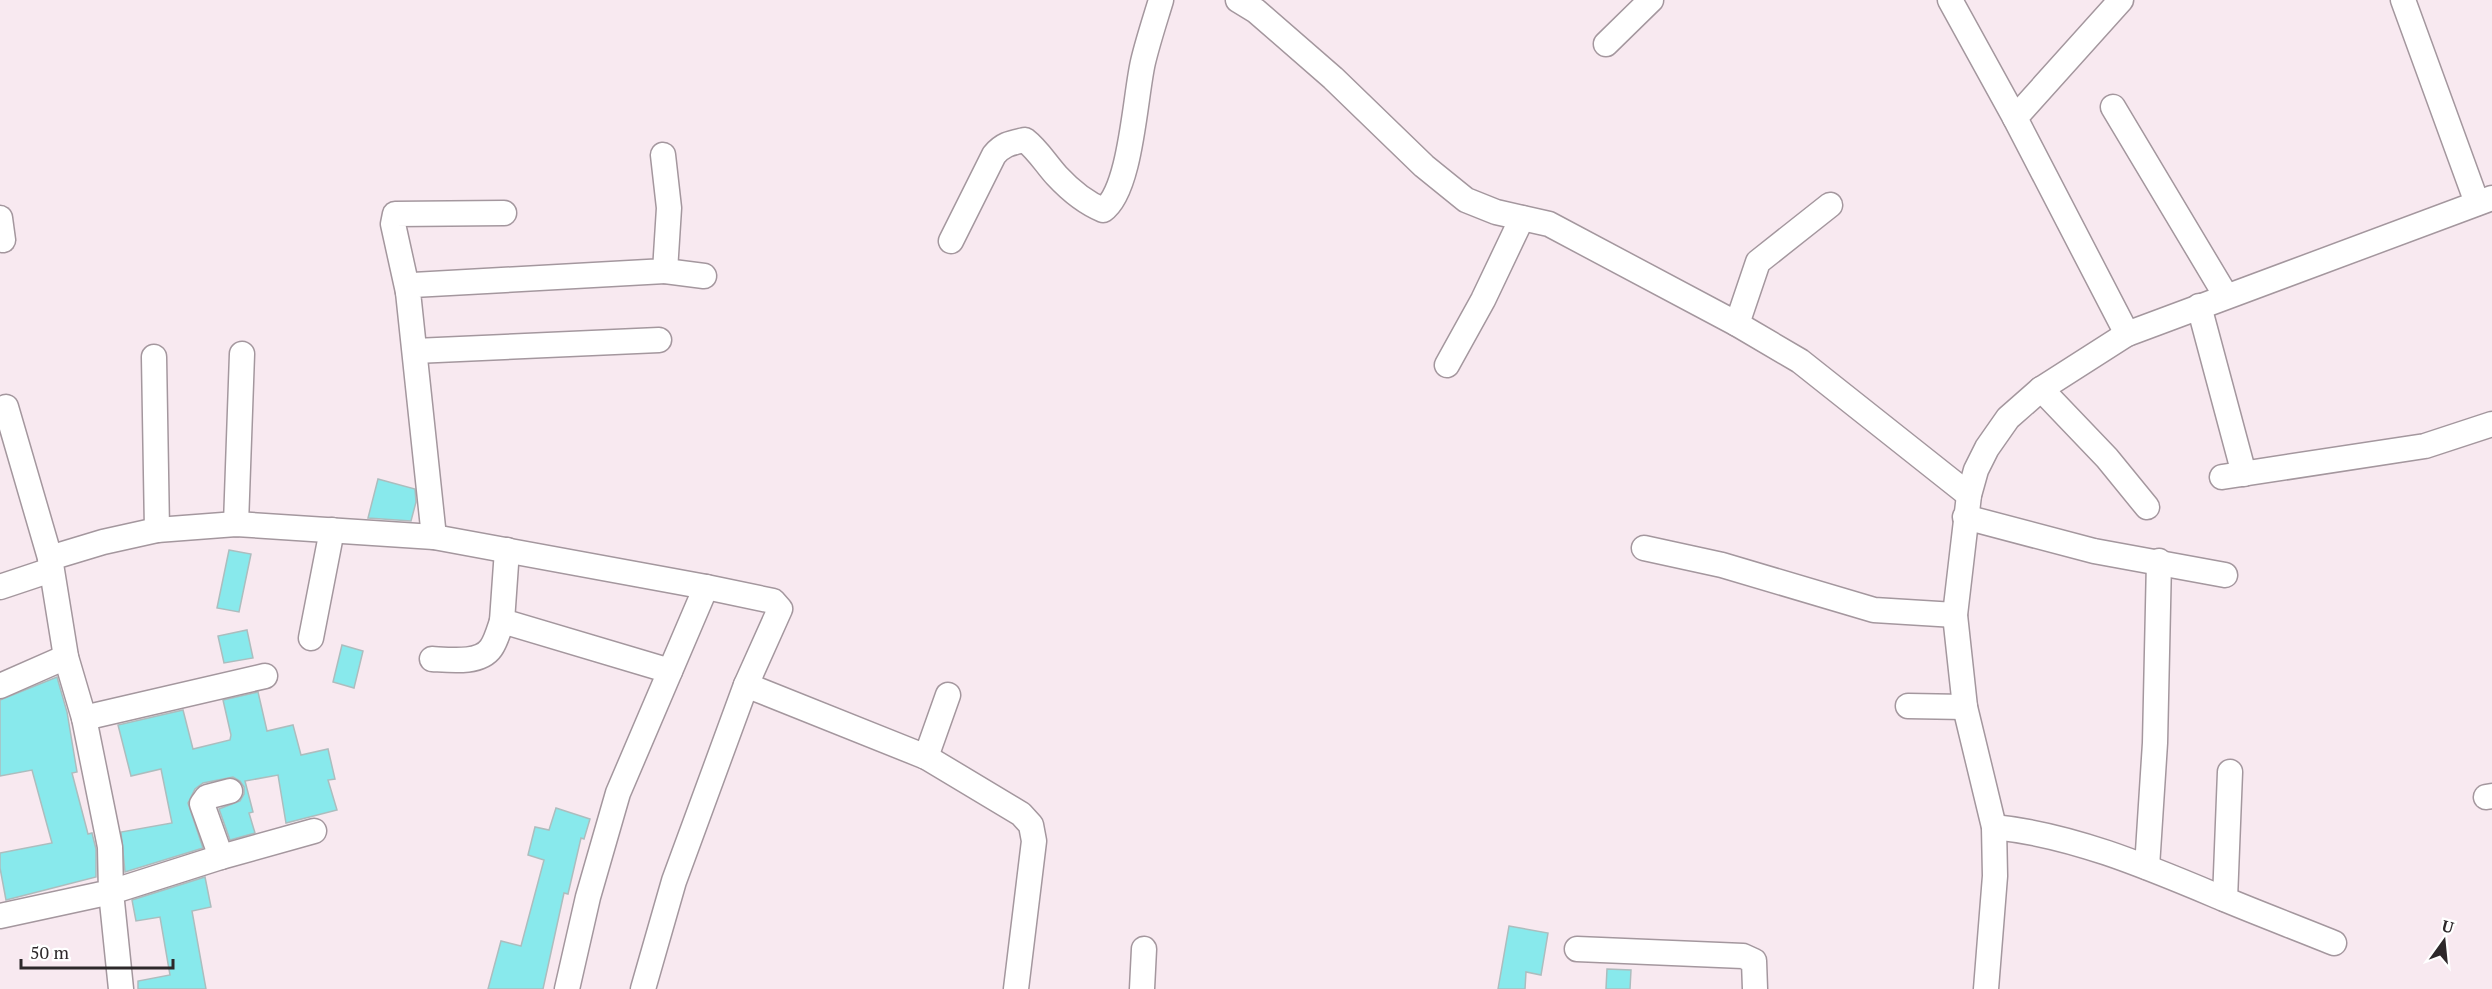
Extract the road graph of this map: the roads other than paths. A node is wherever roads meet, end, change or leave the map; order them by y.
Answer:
1 (1161, 0) edge
2 (1238, 0) edge
3 (1651, 0) edge
4 (1950, 0) edge
5 (2121, 0) edge
6 (2403, 0) edge
7 (1606, 44) dead end
8 (2113, 107) dead end
9 (2016, 118) junction
10 (663, 154) dead end
11 (2484, 201) edge
12 (1830, 206) dead end
13 (504, 213) dead end
14 (1522, 218) junction
15 (951, 241) dead end
16 (665, 271) junction
17 (704, 276) dead end
18 (408, 292) junction
19 (2226, 296) junction
20 (2199, 306) junction
21 (1737, 324) junction
22 (2127, 334) junction
23 (659, 340) dead end
24 (415, 351) junction
25 (242, 354) dead end
26 (154, 357) dead end
27 (1447, 365) dead end
28 (2041, 389) junction
29 (6, 407) dead end
30 (2492, 424) edge
31 (1967, 506) junction
32 (2147, 507) dead end
33 (236, 524) junction
34 (157, 530) junction
35 (332, 530) junction
36 (434, 537) junction
37 (1644, 548) dead end
38 (507, 550) junction
39 (2159, 561) junction
40 (50, 564) junction
41 (2225, 575) dead end
42 (0, 587) edge
43 (706, 587) junction
44 (1955, 615) junction
45 (502, 621) junction
46 (311, 638) dead end
47 (66, 657) junction
48 (432, 659) dead end
49 (670, 671) junction
50 (265, 676) dead end
51 (746, 685) junction
52 (0, 686) edge
53 (948, 695) dead end
54 (1908, 706) dead end
55 (1965, 707) junction
56 (84, 718) junction
57 (926, 757) junction
58 (2230, 772) dead end
59 (231, 791) dead end
60 (1994, 827) junction
61 (314, 831) dead end
62 (222, 857) junction
63 (2147, 867) junction
64 (111, 892) junction
65 (2225, 899) junction
66 (0, 916) edge
67 (2334, 943) dead end
68 (1144, 949) dead end
69 (1577, 949) dead end
70 (121, 989) edge
71 (567, 989) edge
72 (643, 989) edge
73 (1016, 989) edge
74 (1142, 989) edge
75 (1755, 989) edge
76 (1986, 989) edge

1 - 15 street
2 - 14 street
3 - 7 street
4 - 9 street
5 - 9 street
6 - 11 street
8 - 19 street
9 - 22 street
10 - 16 street
11 - 19 street
12 - 21 street
13 - 18 street
14 - 21 street
14 - 27 street
16 - 17 street
16 - 18 street
18 - 24 street
19 - 20 street
20 - 22 street
20 - 30 street
21 - 31 street
22 - 28 street
23 - 24 street
24 - 36 street
25 - 33 street
26 - 34 street
28 - 31 street
28 - 32 street
29 - 40 street
31 - 39 street
31 - 44 street
33 - 34 street
33 - 35 street
34 - 40 street
35 - 36 street
35 - 46 street
36 - 38 street
37 - 44 street
38 - 43 street
38 - 45 street
39 - 41 street
39 - 63 street
40 - 42 street
40 - 47 street
43 - 49 street
43 - 51 street
44 - 55 street
45 - 48 street
45 - 49 street
47 - 52 street
47 - 56 street
49 - 71 street
50 - 56 street
51 - 57 street
51 - 72 street
53 - 57 street
54 - 55 street
55 - 60 street
56 - 64 street
57 - 73 street
58 - 65 street
59 - 62 street
60 - 63 street
60 - 76 street
61 - 62 street
62 - 64 street
63 - 65 street
64 - 66 street
64 - 70 street
65 - 67 street
68 - 74 street
69 - 75 street

